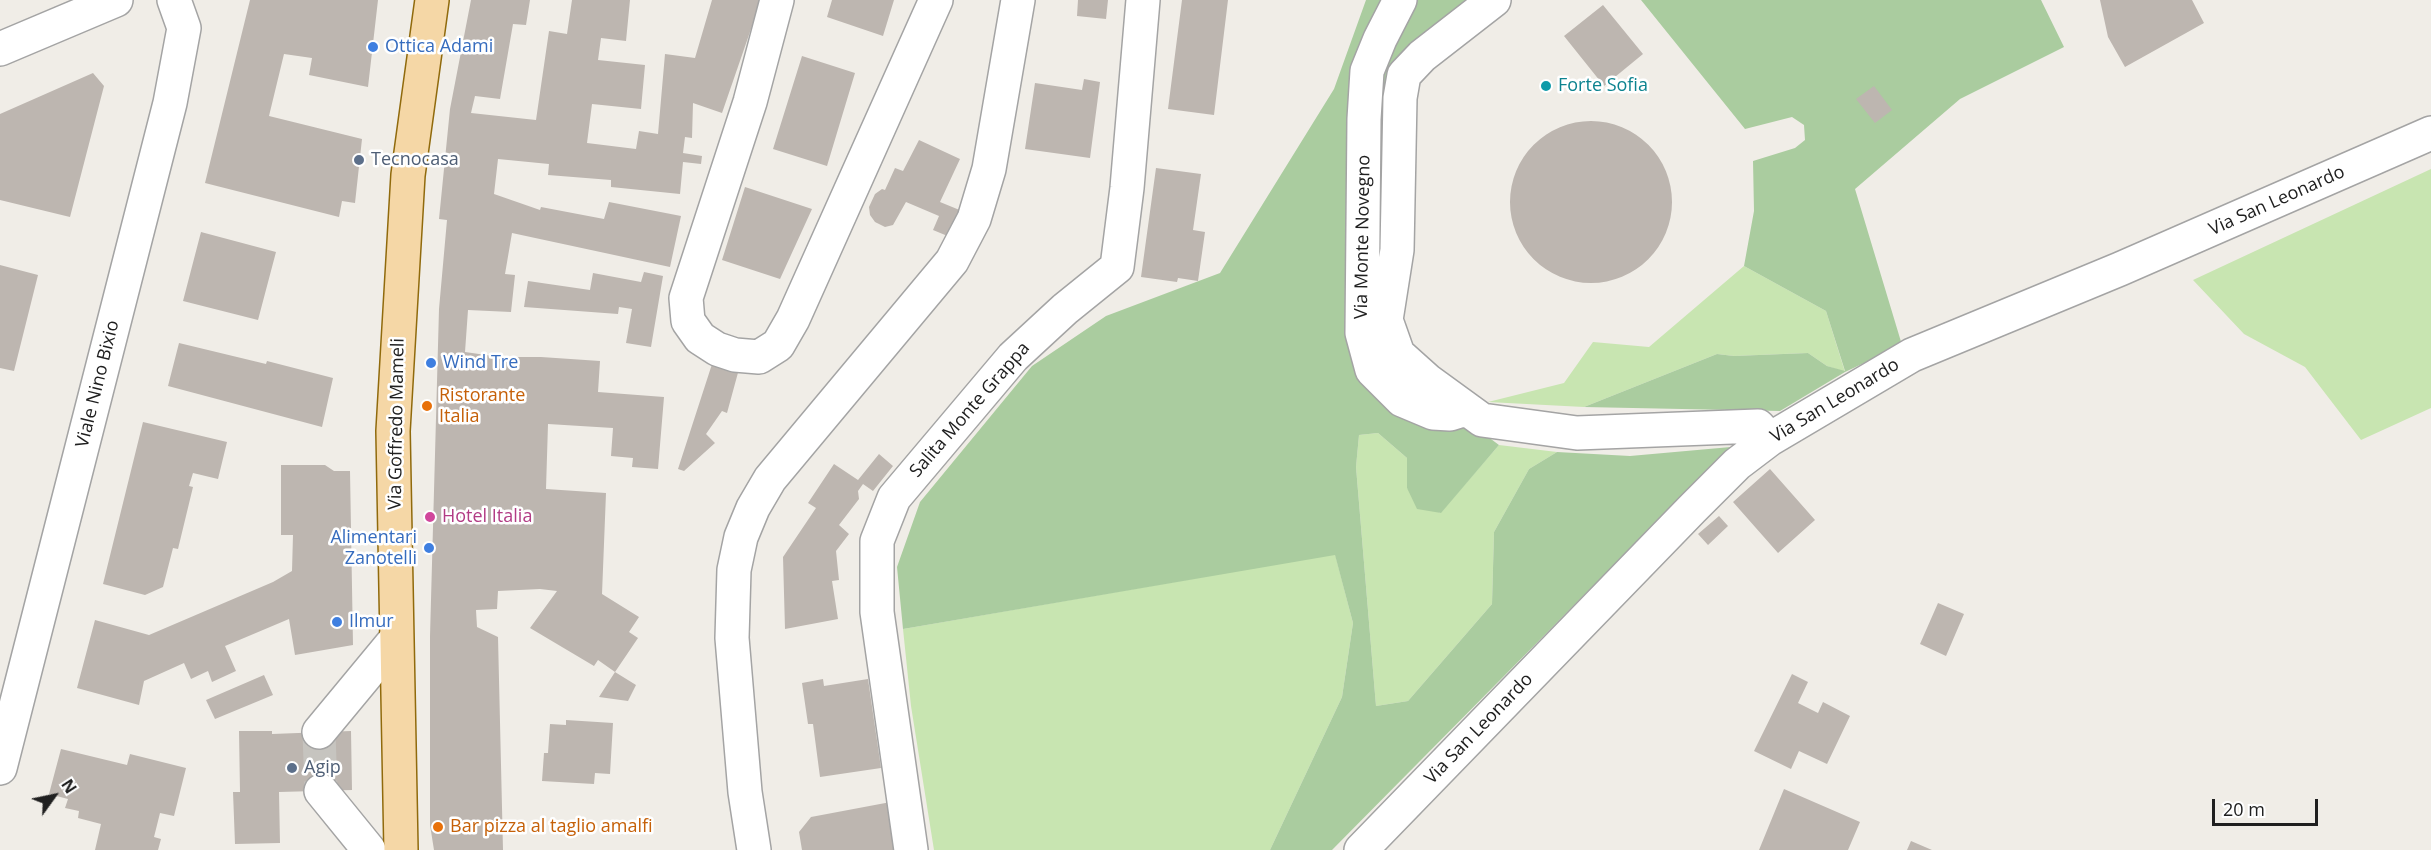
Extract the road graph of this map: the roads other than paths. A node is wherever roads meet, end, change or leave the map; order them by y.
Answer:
1 (116, 0) edge
2 (174, 0) edge
3 (432, 0) edge
4 (777, 0) edge
5 (936, 0) edge
6 (1018, 0) edge
7 (1143, 0) edge
8 (1400, 0) edge
9 (1494, 0) edge
10 (0, 49) edge
11 (2431, 133) edge
12 (1467, 409) junction
13 (1770, 439) junction
14 (396, 639) junction
15 (320, 732) tunnel mouth
16 (0, 768) edge
17 (321, 791) tunnel mouth
18 (369, 850) edge
19 (401, 850) edge
20 (754, 850) edge
21 (911, 850) edge
22 (1362, 850) edge

1 - 10 street
2 - 16 street, Viale Nino Bixio
3 - 14 main road, Via Goffredo Mameli
4 - 5 street
6 - 20 street
7 - 21 street, Salita Monte Grappa
8 - 12 street, Via Monte Novegno
9 - 12 street, Via Monte Novegno
11 - 13 street, Via San Leonardo
12 - 13 street, Via Monte Novegno
13 - 22 street, Via San Leonardo
14 - 15 street
14 - 19 main road, Via Goffredo Mameli
17 - 18 street

